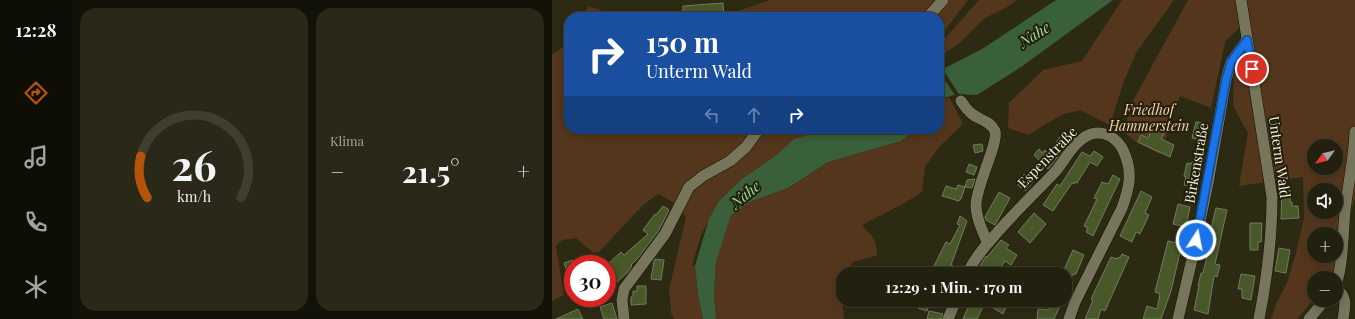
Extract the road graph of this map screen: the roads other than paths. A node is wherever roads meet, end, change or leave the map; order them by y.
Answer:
1 (943, 0) edge
2 (1241, 0) edge
3 (932, 12) edge
4 (1247, 40) junction
5 (961, 101) dead end
6 (1355, 132) edge
7 (755, 134) edge
8 (988, 243) junction
9 (971, 267) edge
10 (1339, 271) edge
11 (1343, 294) edge
12 (953, 307) edge
13 (1319, 307) edge
14 (624, 319) edge
15 (948, 319) edge
16 (1069, 319) edge
17 (1178, 319) edge
18 (1259, 319) edge
19 (1309, 319) edge
20 (1343, 319) edge

1 - 3 street
2 - 4 street, Unterm Wald
4 - 17 street, Birkenstraße
4 - 18 street, Unterm Wald
5 - 8 street
6 - 10 street
7 - 14 street
8 - 9 street, Espenstraße
8 - 16 street, Espenstraße
11 - 20 street
12 - 15 street
13 - 19 street

